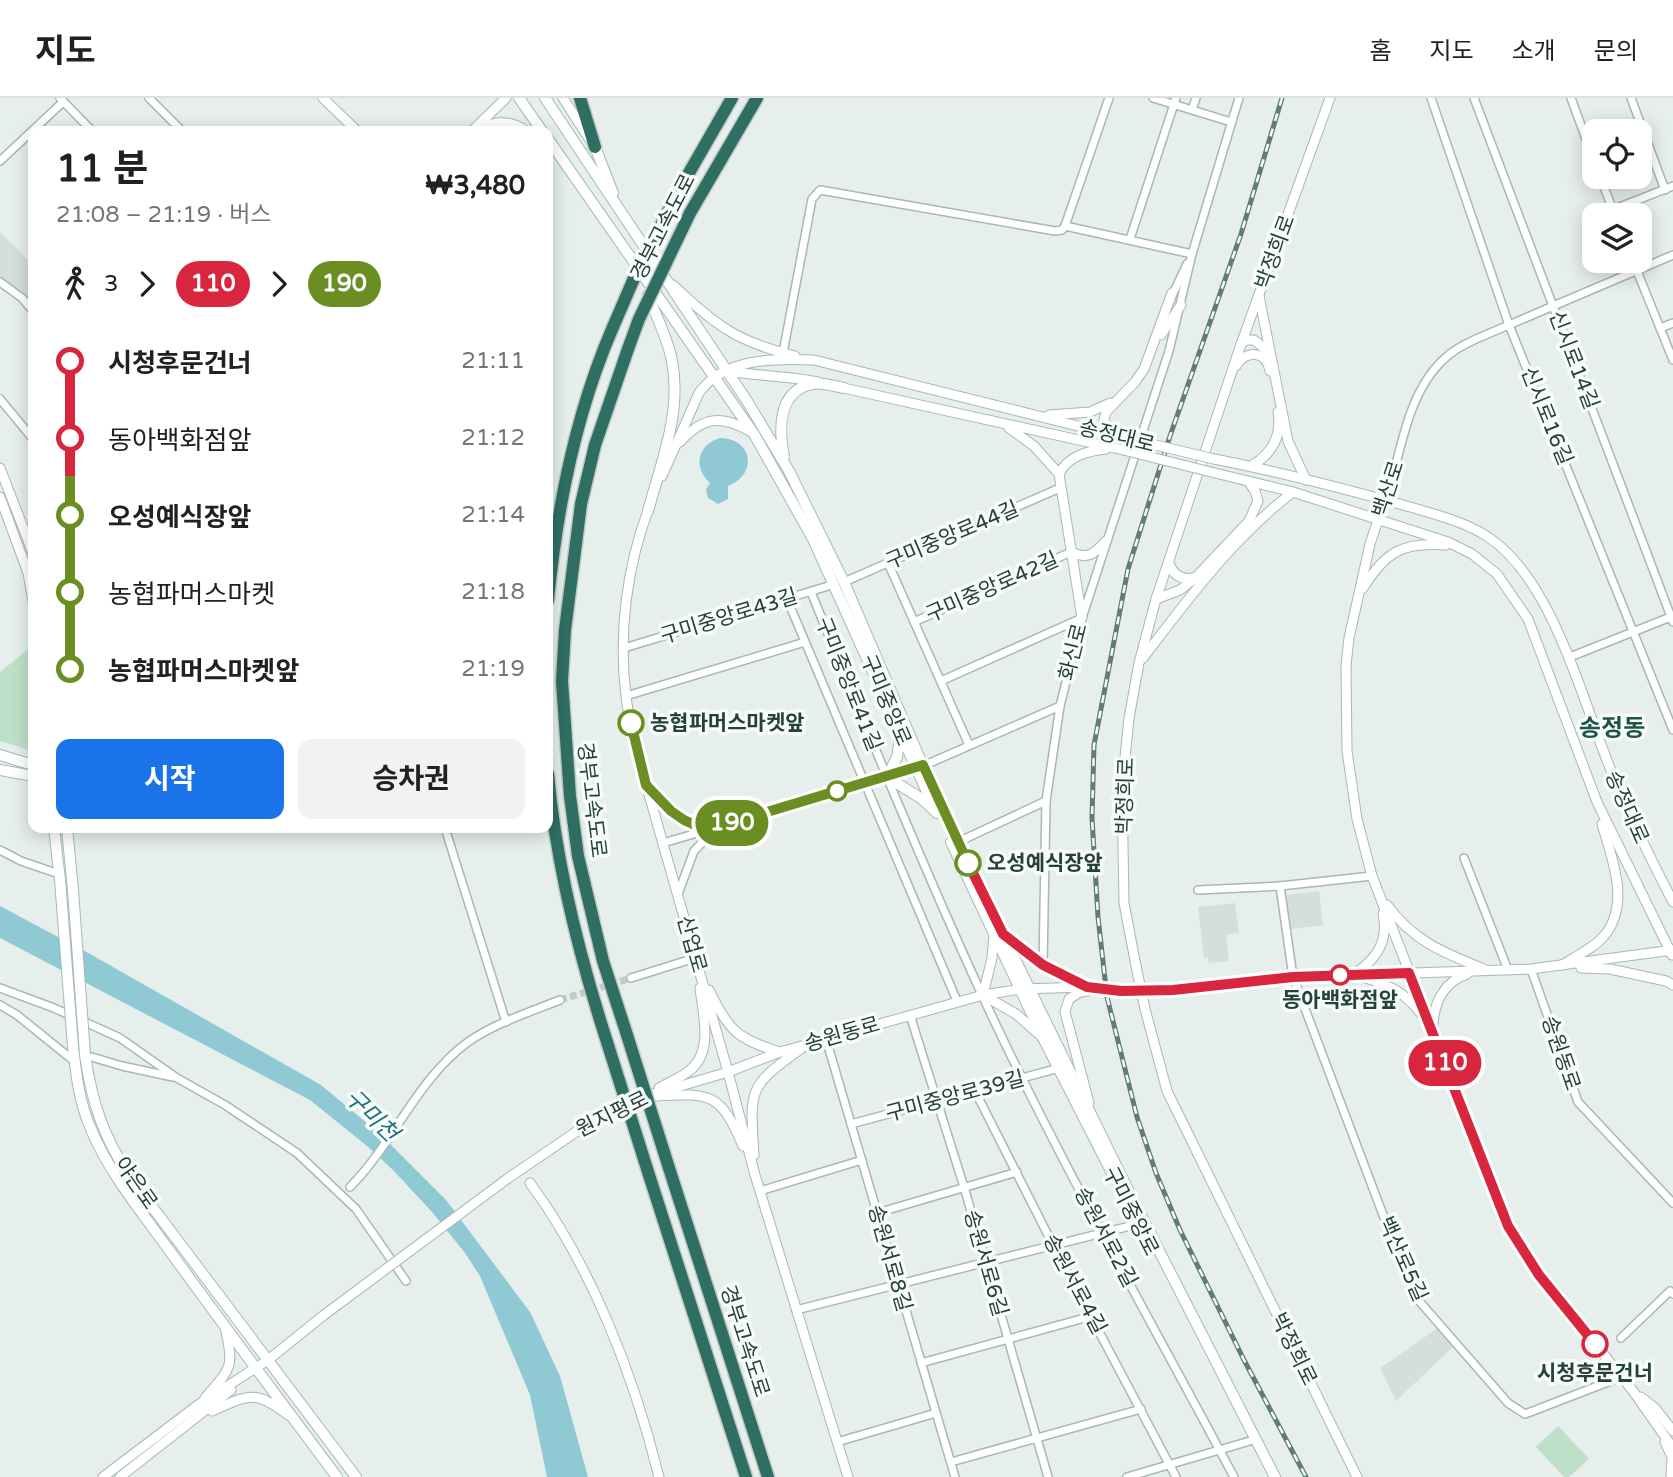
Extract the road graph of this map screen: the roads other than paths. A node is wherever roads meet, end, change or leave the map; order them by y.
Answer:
1 (149, 98) edge
2 (323, 98) edge
3 (506, 98) edge
4 (519, 98) edge
5 (545, 98) edge
6 (563, 98) edge
7 (580, 98) edge
8 (732, 98) edge
9 (757, 98) edge
10 (1109, 98) edge
11 (1153, 98) edge
12 (1196, 98) edge
13 (1239, 98) edge
14 (1330, 98) edge
15 (1431, 98) edge
16 (1474, 98) edge
17 (1630, 98) edge
18 (1574, 99) edge
19 (62, 100) edge
20 (1175, 101) edge
21 (1192, 110) junction
22 (1231, 122) junction
23 (1582, 124) edge
24 (36, 126) edge
25 (87, 126) edge
26 (177, 126) edge
27 (352, 126) edge
28 (477, 126) edge
29 (485, 126) edge
30 (518, 126) edge
31 (539, 126) edge
32 (28, 133) edge
33 (553, 146) edge
34 (595, 147) junction
35 (553, 153) edge
36 (0, 161) edge
37 (564, 162) junction
38 (1669, 188) edge
39 (1634, 203) edge
40 (621, 212) junction
41 (1065, 226) junction
42 (1130, 239) junction
43 (1192, 254) junction
44 (1673, 255) edge
45 (634, 262) junction
46 (1652, 264) edge
47 (1630, 273) edge
48 (1638, 273) edge
49 (664, 277) junction
50 (0, 282) edge
51 (1172, 293) junction
52 (1259, 295) junction
53 (28, 305) edge
54 (1181, 305) junction
55 (1554, 306) junction
56 (1169, 322) junction
57 (1673, 323) edge
58 (1509, 325) junction
59 (1660, 328) junction
60 (1153, 344) junction
61 (1240, 347) junction
62 (1169, 351) junction
63 (783, 353) junction
64 (814, 360) junction
65 (1270, 360) junction
66 (1673, 360) edge
67 (726, 371) junction
68 (716, 377) junction
69 (1230, 380) junction
70 (844, 388) junction
71 (0, 399) edge
72 (1118, 399) junction
73 (1033, 415) junction
74 (996, 422) junction
75 (28, 433) edge
76 (754, 434) junction
77 (1114, 436) junction
78 (1115, 448) junction
79 (672, 451) junction
80 (1251, 466) junction
81 (0, 468) edge
82 (789, 471) junction
83 (1059, 474) junction
84 (1306, 480) junction
85 (1248, 481) junction
86 (1060, 488) junction
87 (1293, 492) junction
88 (0, 497) edge
89 (1387, 500) junction
90 (648, 511) junction
91 (1377, 520) junction
92 (28, 540) edge
93 (1106, 541) junction
94 (1455, 546) junction
95 (1071, 552) junction
96 (553, 562) edge
97 (888, 563) junction
98 (1169, 563) junction
99 (28, 573) edge
100 (1197, 581) junction
101 (839, 583) junction
102 (811, 592) junction
103 (1358, 595) junction
104 (787, 599) junction
105 (1156, 599) junction
106 (1082, 618) junction
107 (1672, 618) edge
108 (914, 621) junction
109 (1634, 632) junction
110 (805, 642) junction
111 (624, 648) junction
112 (1570, 657) junction
113 (1139, 663) junction
114 (941, 681) junction
115 (626, 696) junction
116 (1060, 706) junction
117 (1673, 730) edge
118 (900, 733) junction
119 (970, 745) junction
120 (0, 755) edge
121 (28, 763) edge
122 (919, 767) junction
123 (0, 770) edge
124 (28, 775) edge
125 (887, 777) junction
126 (865, 783) junction
127 (646, 785) junction
128 (1046, 801) junction
129 (1597, 802) junction
130 (553, 813) edge
131 (937, 813) junction
132 (717, 827) junction
133 (55, 833) edge
134 (67, 833) edge
135 (447, 833) edge
136 (958, 842) junction
137 (663, 843) junction
138 (0, 850) edge
139 (1464, 858) dead end
140 (1373, 876) junction
141 (59, 877) junction
142 (1280, 886) junction
143 (1377, 888) junction
144 (1198, 890) dead end
145 (678, 895) junction
146 (1673, 902) edge
147 (999, 934) junction
148 (1672, 953) edge
149 (697, 962) junction
150 (1043, 965) junction
151 (1558, 967) junction
152 (1531, 969) junction
153 (1508, 970) junction
154 (1489, 971) junction
155 (1409, 973) junction
156 (1355, 974) junction
157 (1293, 977) junction
158 (631, 978) tunnel mouth
159 (1673, 985) edge
160 (1087, 987) junction
161 (0, 988) edge
162 (1025, 989) junction
163 (1121, 991) junction
164 (983, 996) junction
165 (560, 1000) tunnel mouth
166 (957, 1001) junction
167 (0, 1005) edge
168 (911, 1015) junction
169 (506, 1022) junction
170 (1043, 1038) junction
171 (1436, 1038) junction
172 (826, 1039) junction
173 (808, 1044) junction
174 (780, 1052) junction
175 (86, 1055) junction
176 (75, 1062) junction
177 (1059, 1068) junction
178 (728, 1072) junction
179 (177, 1078) junction
180 (1023, 1078) junction
181 (975, 1091) junction
182 (643, 1097) junction
183 (937, 1101) junction
184 (1094, 1122) junction
185 (851, 1124) junction
186 (862, 1160) junction
187 (1017, 1172) junction
188 (755, 1175) junction
189 (530, 1182) dead end
190 (352, 1185) dead end
191 (964, 1187) junction
192 (760, 1191) junction
193 (1673, 1203) edge
194 (877, 1213) junction
195 (1138, 1224) junction
196 (1103, 1233) junction
197 (1053, 1245) junction
198 (985, 1262) junction
199 (406, 1281) dead end
200 (898, 1284) junction
201 (1673, 1294) edge
202 (796, 1310) junction
203 (1092, 1316) junction
204 (225, 1325) junction
205 (1621, 1338) dead end
206 (1008, 1339) junction
207 (268, 1360) junction
208 (921, 1363) junction
209 (257, 1368) junction
210 (1621, 1377) junction
211 (1633, 1391) junction
212 (198, 1405) junction
213 (1141, 1409) junction
214 (936, 1413) junction
215 (201, 1416) junction
216 (295, 1420) junction
217 (1658, 1429) junction
218 (1673, 1431) edge
219 (1037, 1438) junction
220 (1250, 1441) junction
221 (837, 1442) junction
222 (1673, 1448) edge
223 (1220, 1450) junction
224 (951, 1462) junction
225 (1170, 1465) junction
226 (103, 1477) edge
227 (120, 1477) edge
228 (337, 1477) edge
229 (356, 1477) edge
230 (659, 1477) edge
231 (746, 1477) edge
232 (768, 1477) edge
233 (848, 1477) edge
234 (955, 1477) edge
235 (1048, 1477) edge
236 (1127, 1477) edge
237 (1176, 1477) edge
238 (1234, 1477) edge
239 (1269, 1477) edge
240 (1275, 1477) edge
241 (1357, 1477) edge
242 (1671, 1477) edge

1 - 26 street
2 - 27 street
3 - 28 street
4 - 31 main road
5 - 40 main road, 구미중앙로
6 - 34 street
7 - 34 highway
8 - 96 highway, 경부고속도로, bridge
9 - 232 highway, 경부고속도로, bridge
10 - 41 street
11 - 20 street
12 - 21 street
13 - 22 street, 화신로
14 - 52 street, 박정희로
15 - 58 street, 신시로16길
16 - 55 street, 신시로14길
17 - 38 street
18 - 23 street
19 - 24 street
19 - 25 street
20 - 21 street
20 - 42 street
21 - 22 street
22 - 43 street, 화신로
29 - 30 street
32 - 36 street
33 - 37 main road, 구미중앙로
34 - 40 main road
35 - 37 street
37 - 45 main road, 구미중앙로
38 - 39 street
40 - 49 main road, 구미중앙로
41 - 42 street
41 - 63 street
42 - 43 street
43 - 51 street
43 - 54 street, 화신로
44 - 46 street, 백산로
45 - 68 main road, 구미중앙로
45 - 90 main road
47 - 55 street, 백산로
48 - 59 street
49 - 63 street
49 - 67 main road, 구미중앙로
50 - 53 street
51 - 56 street, 화신로
51 - 60 street
52 - 61 street, 박정희로
52 - 65 street
54 - 56 street
54 - 62 street, 화신로
55 - 58 street, 백산로
55 - 107 street, 신시로14길
56 - 60 street
56 - 62 street, 화신로
57 - 59 street
58 - 89 street, 백산로
58 - 109 street, 신시로16길
59 - 66 street
60 - 72 street
61 - 65 street
61 - 69 street, 박정희로
62 - 93 street, 화신로
63 - 64 street
64 - 67 street, 송정대로
64 - 73 street, 송정대로
65 - 69 street
65 - 80 street
65 - 84 street
67 - 68 street, 산업로
67 - 70 street, 송정대로
67 - 82 main road, 구미중앙로
68 - 76 main road, 구미중앙로
68 - 79 street, 산업로
69 - 98 street, 박정희로
70 - 74 street, 송정대로
70 - 82 main road
71 - 75 street
72 - 73 street
72 - 77 street
73 - 77 street, 송정대로
74 - 78 street, 송정대로
74 - 83 street
76 - 79 street
76 - 101 main road, 구미중앙로
77 - 80 street, 송정대로, bridge
78 - 83 street
78 - 85 street, 송정대로, bridge
79 - 90 street, 산업로
80 - 84 street, 송정대로
81 - 92 street
82 - 101 main road, 구미중앙로
83 - 86 street
84 - 89 street, 송정대로
85 - 87 street, 송정대로
85 - 100 street
86 - 95 street
86 - 97 street, 구미중앙로44길
87 - 91 street, 송정대로
87 - 100 street
88 - 99 street
89 - 91 street, 백산로
89 - 112 street, 송정대로
90 - 111 street, 산업로
91 - 94 street, 송정대로
91 - 103 street, 백산로
93 - 95 street
93 - 106 street, 화신로
94 - 103 street
94 - 129 street, 송정대로
95 - 106 street
95 - 108 street, 구미중앙로42길
97 - 101 street, 구미중앙로44길
97 - 108 street, 구미중앙로42길
98 - 100 street
98 - 105 street, 박정희로
100 - 105 street
100 - 113 street
101 - 102 street, 구미중앙로43길
101 - 118 main road, 구미중앙로
101 - 122 main road, 구미중앙로
102 - 104 street, 구미중앙로43길
102 - 125 street, 구미중앙로41길
103 - 140 street, 백산로
104 - 110 street, 구미중앙로41길
104 - 111 street, 구미중앙로43길
105 - 113 street, 박정희로
106 - 114 street
106 - 116 street, 화신로
107 - 109 street
108 - 114 street, 구미중앙로42길
109 - 112 street
109 - 117 street, 신시로16길
110 - 115 street
110 - 126 street, 구미중앙로41길
111 - 115 street, 산업로
112 - 146 street, 송정대로
113 - 241 street, 박정희로, bridge
114 - 119 street, 구미중앙로42길
115 - 127 street, 산업로
116 - 119 street
116 - 128 street, 화신로
118 - 122 main road, 구미중앙로
118 - 125 main road
119 - 122 street
120 - 121 main road
122 - 125 street, 구미중앙로41길
122 - 131 main road, 구미중앙로
122 - 136 main road, 구미중앙로
123 - 124 main road
125 - 126 street, 구미중앙로41길
125 - 131 main road
125 - 164 street
126 - 132 street, 구미중앙로41길
126 - 166 street
127 - 132 street
127 - 137 street, 산업로
128 - 136 street
128 - 150 street, 화신로
129 - 148 street, 송정대로
129 - 151 street
130 - 231 highway, 경부고속도로, bridge
131 - 147 main road, 구미중앙로
132 - 137 street, 구미중앙로41길
132 - 145 street
133 - 141 main road, 야은로
134 - 175 main road, 야은로, bridge
135 - 169 street
136 - 147 main road, 구미중앙로
137 - 145 street, 산업로
138 - 141 street
139 - 153 street
140 - 142 street
140 - 143 street, 백산로
141 - 176 main road, 야은로, bridge
142 - 144 street
142 - 157 street
143 - 154 street, 백산로
143 - 155 street, 백산로
143 - 156 street, 백산로
145 - 149 street, 산업로
147 - 150 street
147 - 162 main road, 구미중앙로
147 - 164 street
148 - 151 street, 송원동로
149 - 158 street
149 - 174 street
149 - 178 street, 산업로
149 - 182 street
150 - 160 street
151 - 152 street, 송원동로
151 - 159 street
152 - 153 street, 송원동로
152 - 193 street, 송원동로
153 - 154 street, 송원동로
154 - 155 street, 송원동로
154 - 171 street, 백산로
155 - 156 street, 송원동로
155 - 171 street, 백산로
156 - 157 street, 송원동로
156 - 171 street, 백산로
157 - 163 street, 송원동로
157 - 210 street, 백산로5길
160 - 162 street, 송원동로
160 - 163 street, 송원동로
161 - 179 street
162 - 164 street, 송원동로
162 - 170 main road, 구미중앙로
162 - 184 main road, 구미중앙로
163 - 184 street
164 - 166 street, 송원동로
164 - 170 street
164 - 180 street, 송원서로2길
165 - 169 street
166 - 168 street, 송원동로
167 - 176 street
168 - 172 street, 송원동로
168 - 183 street, 송원서로6길
169 - 190 street
170 - 177 main road, 구미중앙로
171 - 210 street, 백산로
172 - 173 street, 송원동로
172 - 185 street, 송원서로8길
173 - 174 street, 송원동로
173 - 188 street
174 - 178 street, 송원동로
175 - 179 street
175 - 207 main road, 야은로
176 - 204 main road, 야은로
177 - 180 street, 구미중앙로39길
177 - 195 main road, 구미중앙로
178 - 182 street, 원지평로
178 - 188 street, 산업로
179 - 199 street
180 - 181 street, 구미중앙로39길
180 - 196 street, 송원서로2길
181 - 183 street, 구미중앙로39길
181 - 187 street, 송원서로4길
182 - 188 street
182 - 207 street, 원지평로, bridge
183 - 185 street, 구미중앙로39길
183 - 191 street, 송원서로6길
184 - 240 main road, 구미중앙로
185 - 186 street, 송원서로8길
186 - 192 street
186 - 194 street, 송원서로8길
187 - 191 street, 송원서로6길
187 - 197 street, 송원서로4길
188 - 192 street, 산업로
189 - 230 street
191 - 194 street, 송원서로6길
191 - 198 street, 송원서로6길
192 - 202 street, 산업로
194 - 200 street, 송원서로8길
195 - 196 street
195 - 220 main road, 구미중앙로
196 - 197 street
196 - 223 street, 송원서로2길
197 - 198 street
197 - 203 street, 송원서로4길
198 - 200 street
198 - 206 street, 송원서로6길
200 - 202 street
200 - 208 street, 송원서로8길
201 - 205 street
202 - 221 street, 산업로
203 - 206 street, 송원서로6길
203 - 213 street, 송원서로4길
204 - 209 main road, 야은로
204 - 212 street
206 - 208 street, 송원서로6길
206 - 219 street, 송원서로6길
207 - 209 street
207 - 229 main road, 야은로
208 - 214 street, 송원서로8길
209 - 212 street
209 - 215 street
209 - 216 main road, 야은로
210 - 211 street, 백산로
211 - 217 street, 백산로
211 - 218 street
212 - 226 street
213 - 219 street
213 - 225 street, 송원서로4길
214 - 221 street
214 - 224 street, 송원서로8길
215 - 216 street
215 - 227 street
216 - 228 main road, 야은로
217 - 222 street, 백산로
217 - 242 street
219 - 224 street
219 - 235 street, 송원서로6길
220 - 223 street
220 - 239 main road, 구미중앙로
221 - 233 street, 산업로
223 - 225 street
223 - 238 street, 송원서로2길
224 - 234 street, 송원서로8길
225 - 236 street
225 - 237 street, 송원서로4길

